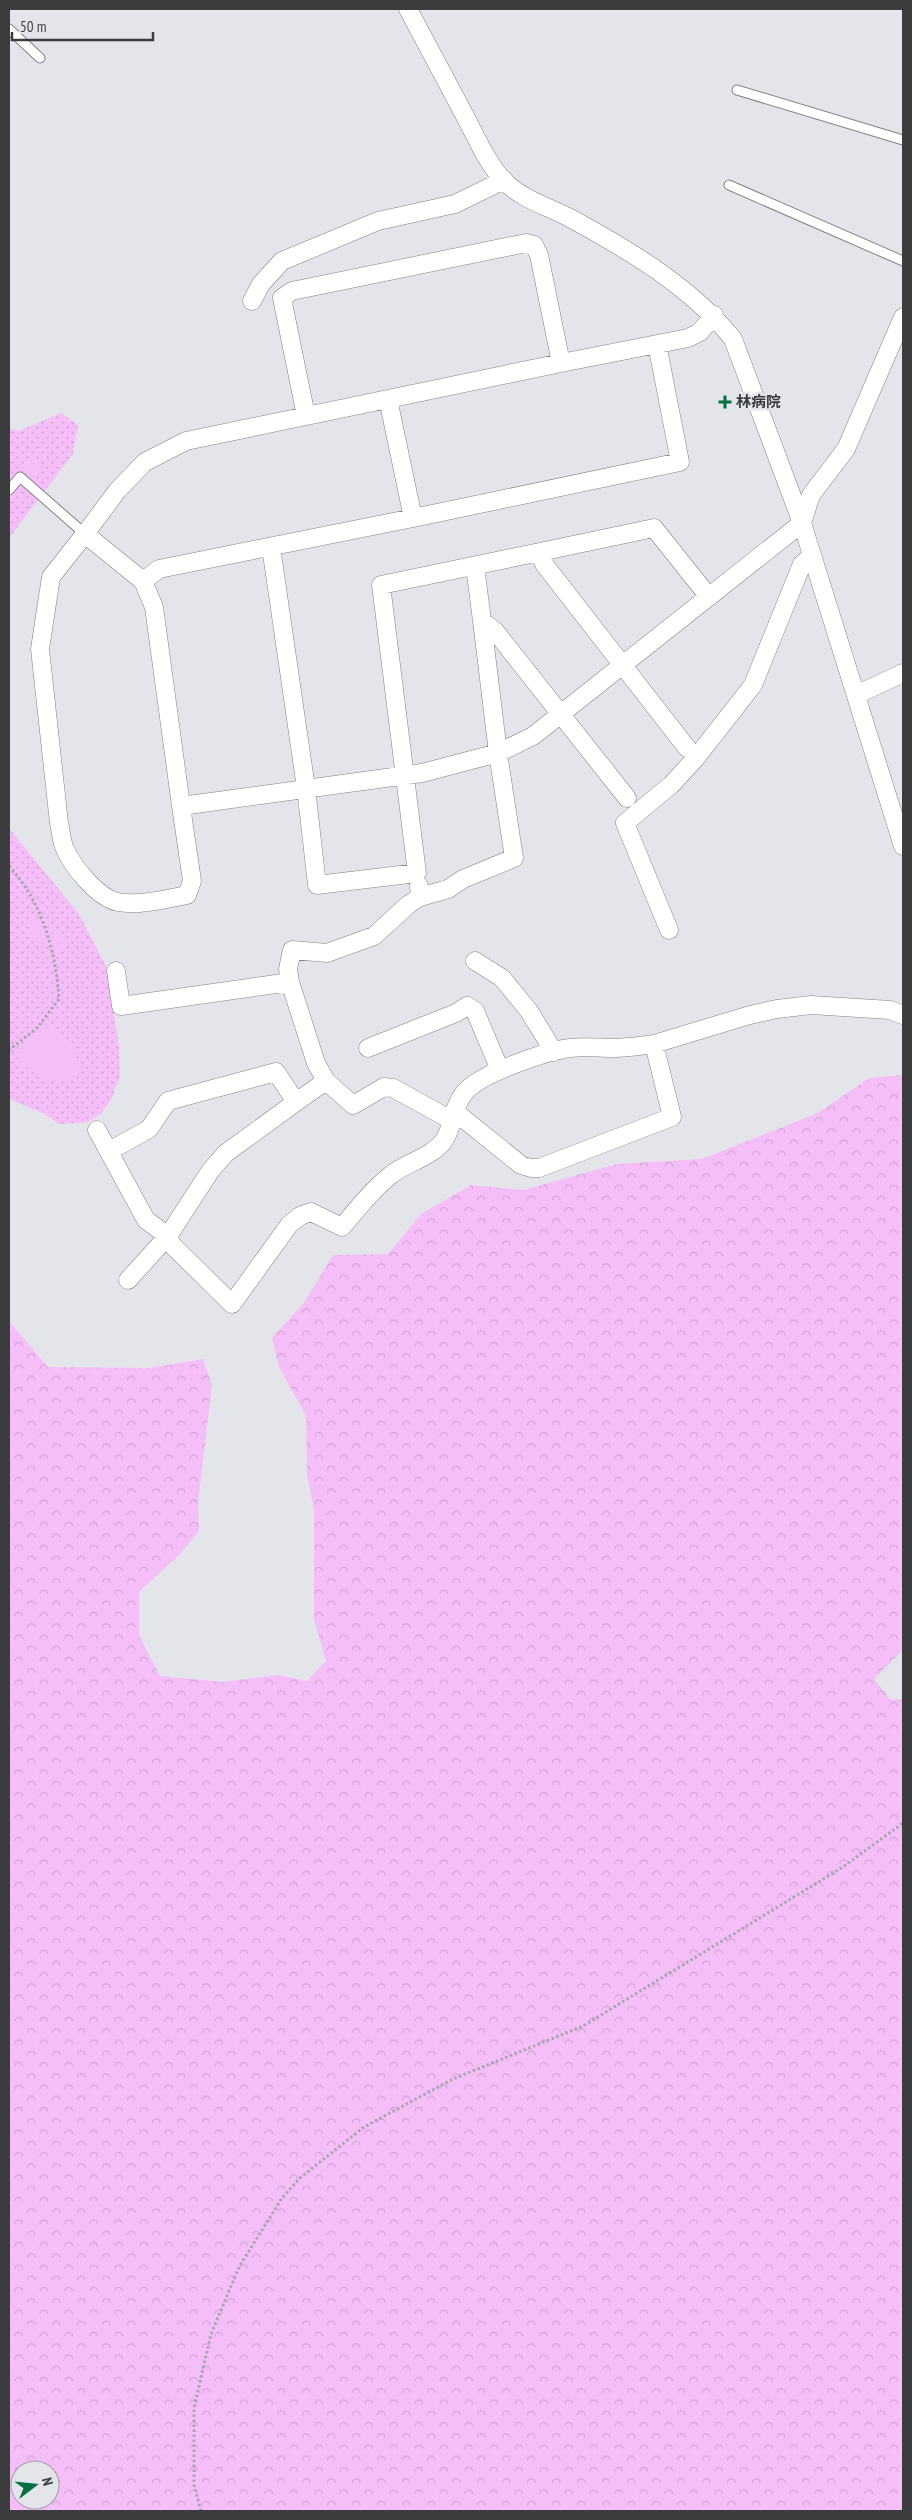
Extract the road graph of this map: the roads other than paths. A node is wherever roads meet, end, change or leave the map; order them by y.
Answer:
1 (408, 9) edge
2 (9, 28) edge
3 (40, 58) dead end
4 (737, 90) dead end
5 (903, 140) edge
6 (504, 180) junction
7 (729, 185) dead end
8 (903, 261) edge
9 (252, 300) dead end
10 (714, 315) junction
11 (903, 317) edge
12 (656, 344) junction
13 (561, 363) junction
14 (388, 399) junction
15 (306, 416) junction
16 (9, 490) edge
17 (413, 518) junction
18 (802, 523) junction
19 (85, 534) junction
20 (271, 548) junction
21 (540, 552) junction
22 (812, 556) junction
23 (475, 566) junction
24 (143, 582) junction
25 (709, 597) junction
26 (482, 621) junction
27 (623, 665) junction
28 (903, 673) edge
29 (856, 695) junction
30 (560, 715) junction
31 (687, 748) dead end
32 (498, 752) junction
33 (405, 775) junction
34 (306, 788) junction
35 (627, 798) dead end
36 (182, 806) junction
37 (903, 846) edge
38 (417, 873) junction
39 (420, 897) junction
40 (669, 930) dead end
41 (475, 961) dead end
42 (116, 970) dead end
43 (290, 982) junction
44 (903, 1015) edge
45 (654, 1044) junction
46 (368, 1048) dead end
47 (554, 1052) junction
48 (500, 1070) junction
49 (326, 1081) junction
50 (296, 1102) junction
51 (452, 1115) junction
52 (97, 1130) dead end
53 (109, 1151) junction
54 (168, 1236) junction
55 (128, 1280) dead end

1 - 6 street
2 - 3 lane
4 - 5 lane
6 - 9 street
6 - 10 street
7 - 8 lane
10 - 12 street
10 - 18 street
11 - 18 street
12 - 13 street
12 - 17 street
13 - 14 street
13 - 15 street
14 - 15 street
14 - 17 street
15 - 19 street
16 - 19 lane
17 - 20 street
18 - 22 street
18 - 25 street
19 - 24 street
19 - 36 street
20 - 24 street
20 - 34 street
21 - 23 street
21 - 25 street
21 - 27 street
22 - 29 street
22 - 40 street
23 - 26 street
23 - 33 street
24 - 36 street
25 - 27 street
26 - 30 street
26 - 32 street
27 - 30 street
27 - 31 street
28 - 29 street
29 - 37 street
30 - 32 street
30 - 35 street
32 - 33 street
32 - 39 street
33 - 34 street
33 - 38 street
34 - 36 street
34 - 38 street
38 - 39 street
39 - 43 street
41 - 47 street
42 - 43 street
43 - 49 street
44 - 45 street
45 - 47 street
45 - 51 street
46 - 48 street
47 - 48 street
48 - 51 street
49 - 50 street
49 - 51 street
50 - 53 street
50 - 54 street
51 - 54 street
52 - 53 street
53 - 54 street
54 - 55 street

